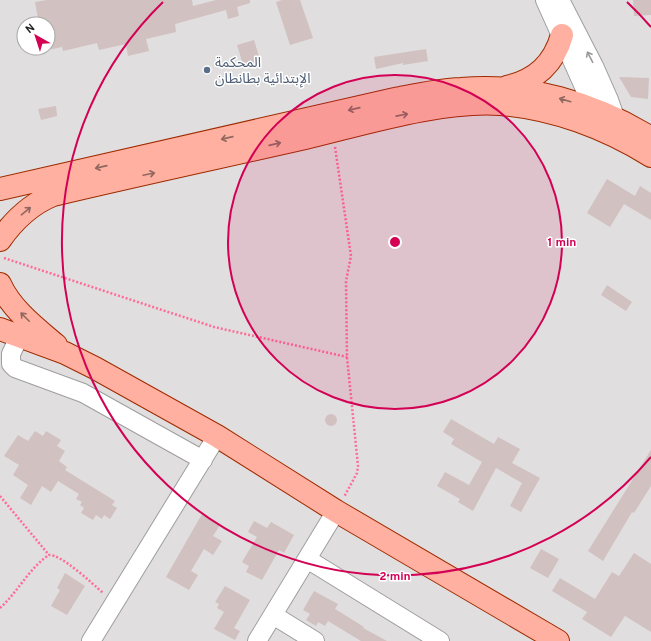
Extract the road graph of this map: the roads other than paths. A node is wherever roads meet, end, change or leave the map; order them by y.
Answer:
1 (545, 0) edge
2 (560, 0) edge
3 (562, 35) junction
4 (503, 88) junction
5 (607, 122) junction
6 (651, 138) edge
7 (651, 156) edge
8 (0, 189) edge
9 (0, 240) edge
10 (0, 284) edge
11 (10, 333) edge
12 (65, 353) junction
13 (5, 358) edge
14 (95, 368) junction
15 (82, 393) junction
16 (170, 410) junction
17 (156, 435) junction
18 (217, 436) junction
19 (203, 460) junction
20 (336, 511) junction
21 (307, 559) junction
22 (273, 615) junction
23 (92, 641) edge
24 (258, 641) edge
25 (315, 641) edge
26 (440, 641) edge
27 (558, 641) edge

1 - 3 street
5 -> 2 street
3 - 4 main road
3 - 5 street
5 -> 4 main road
4 -> 8 main road
5 - 6 main road
5 - 7 main road
9 -> 5 main road
12 -> 10 main road
11 - 12 main road
11 - 13 street
12 - 14 main road
13 - 15 street
14 - 15 street
14 - 16 main road
15 - 17 street
16 - 17 street
16 - 18 main road
17 - 19 street
18 - 19 street
18 - 20 main road
19 - 23 street
20 - 21 street
20 - 27 main road
21 - 22 street
21 - 26 street
22 - 24 street
22 - 25 street

